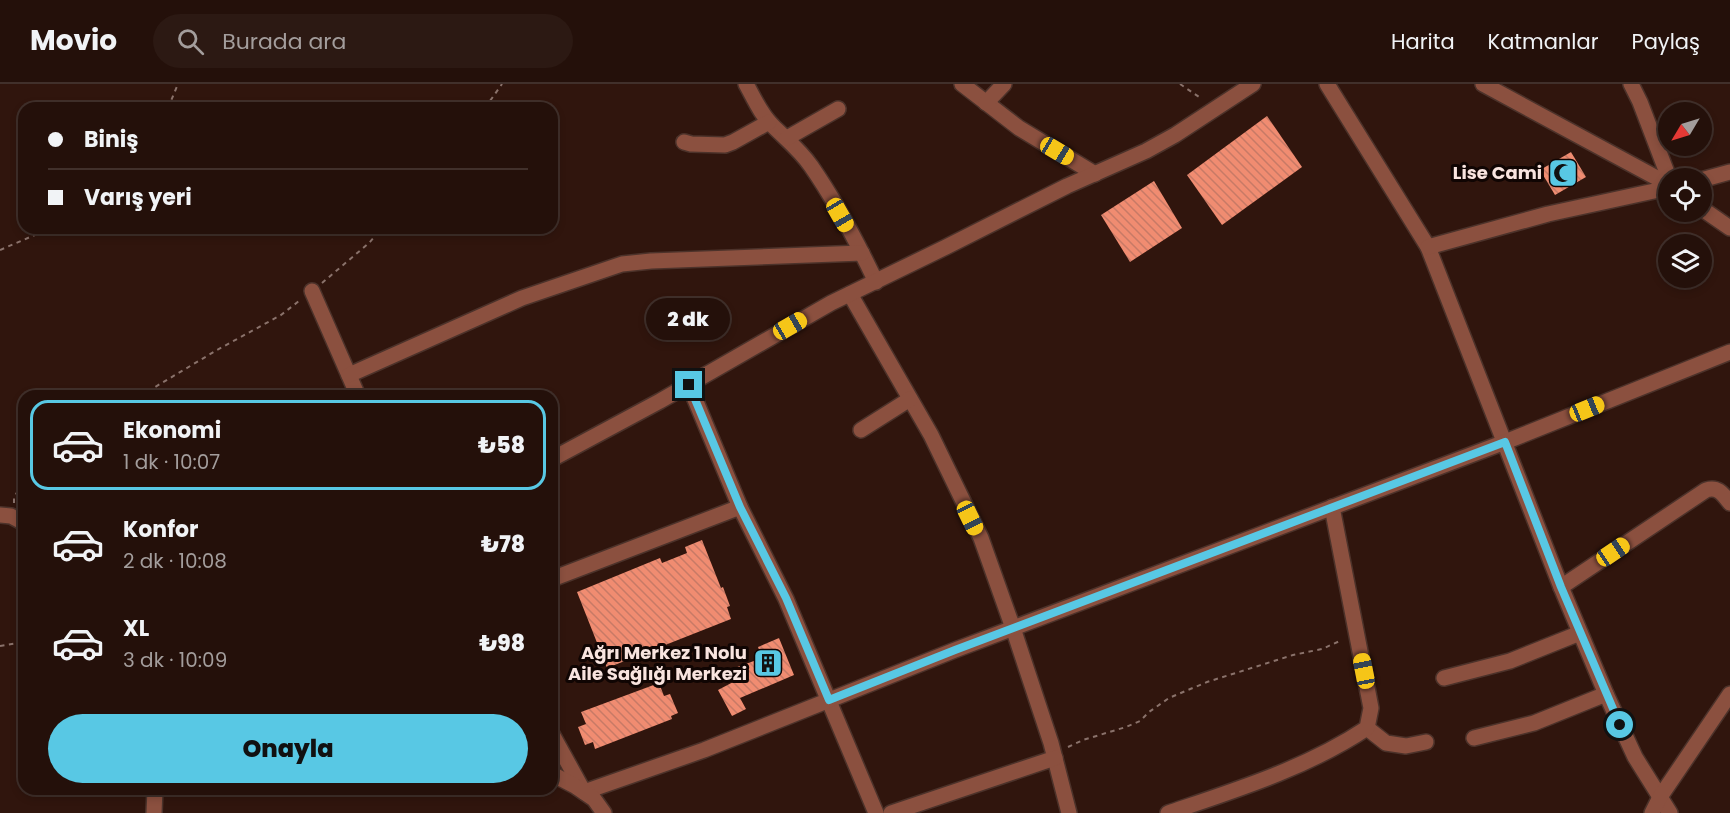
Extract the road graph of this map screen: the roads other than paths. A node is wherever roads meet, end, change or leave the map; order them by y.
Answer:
1 (746, 84) edge
2 (962, 84) edge
3 (1004, 84) edge
4 (1253, 84) edge
5 (1327, 84) edge
6 (1483, 84) edge
7 (1631, 84) edge
8 (986, 103) junction
9 (838, 109) dead end
10 (769, 122) junction
11 (787, 138) junction
12 (684, 141) dead end
13 (1666, 168) edge
14 (1730, 172) edge
15 (1095, 174) junction
16 (1712, 177) edge
17 (1658, 180) edge
18 (1658, 188) edge
19 (1712, 216) edge
20 (1730, 228) edge
21 (1428, 247) junction
22 (862, 253) junction
23 (876, 282) junction
24 (312, 291) road end
25 (850, 294) junction
26 (1730, 352) edge
27 (349, 375) junction
28 (689, 385) junction
29 (355, 390) edge
30 (910, 399) junction
31 (861, 430) dead end
32 (1505, 442) junction
33 (558, 456) edge
34 (1730, 503) edge
35 (740, 507) junction
36 (1332, 507) junction
37 (558, 577) edge
38 (1561, 587) junction
39 (1013, 628) junction
40 (1580, 633) junction
41 (1444, 678) dead end
42 (1606, 694) junction
43 (1730, 694) edge
44 (829, 700) junction
45 (1367, 728) junction
46 (1474, 738) dead end
47 (1426, 742) dead end
48 (558, 745) edge
49 (1055, 755) junction
50 (558, 777) edge
51 (584, 792) junction
52 (155, 795) edge
53 (1660, 798) junction
54 (154, 813) edge
55 (604, 813) edge
56 (876, 813) edge
57 (891, 813) edge
58 (1069, 813) edge
59 (1168, 813) edge
60 (1652, 813) edge
61 (1670, 813) edge

1 - 10 street
2 - 8 street
3 - 8 street
4 - 15 street
5 - 21 street
6 - 17 street
7 - 13 street
8 - 15 street
9 - 11 street
10 - 11 street
10 - 12 street
11 - 22 street
14 - 16 street
15 - 23 street
18 - 21 street
19 - 20 street
21 - 32 street
22 - 23 street
22 - 27 street
23 - 25 street
24 - 27 street
25 - 28 street
25 - 30 street
26 - 32 street
27 - 29 street
28 - 33 street
28 - 35 street
30 - 31 street
30 - 39 street
32 - 36 street
32 - 38 street
34 - 38 street
35 - 37 street
35 - 44 street
36 - 39 street
36 - 45 street
38 - 40 street
39 - 44 street
39 - 49 street
40 - 41 street
40 - 42 street
42 - 46 street
42 - 53 street
43 - 53 street
44 - 51 street
44 - 56 street
45 - 47 street
45 - 59 street
48 - 51 street
49 - 57 street
49 - 58 street
50 - 51 street
51 - 55 street
52 - 54 street
53 - 60 street
53 - 61 street

